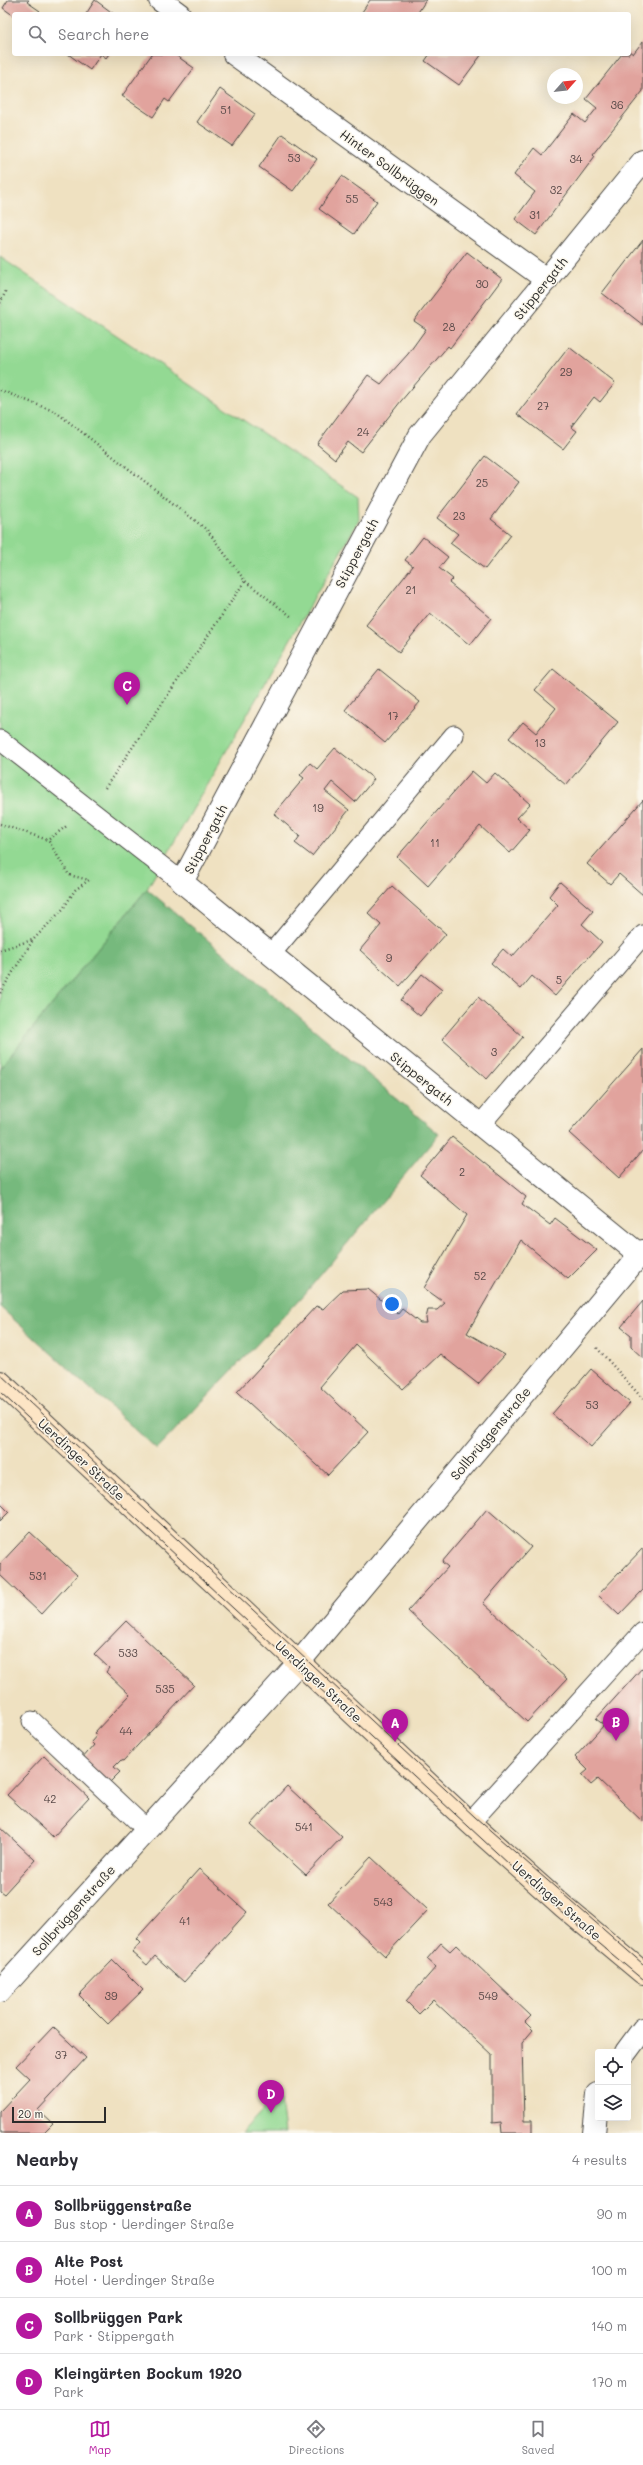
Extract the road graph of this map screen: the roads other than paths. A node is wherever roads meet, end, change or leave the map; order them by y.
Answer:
1 (160, 0) edge
2 (176, 12) edge
3 (237, 56) edge
4 (643, 161) edge
5 (547, 280) junction
6 (454, 735) dead end
7 (0, 740) edge
8 (182, 882) junction
9 (643, 935) edge
10 (271, 954) junction
11 (480, 1125) junction
12 (641, 1253) edge
13 (0, 1382) edge
14 (643, 1632) edge
15 (299, 1662) junction
16 (32, 1721) dead end
17 (470, 1823) junction
18 (146, 1830) junction
19 (643, 1973) edge
20 (0, 1991) edge
21 (643, 2029) edge
22 (628, 2049) edge
23 (595, 2121) edge
24 (594, 2133) edge

1 - 2 street
3 - 5 street, Hinter Sollbrüggen
4 - 5 street, Stippergath
5 - 8 street, Stippergath
6 - 10 lane
7 - 8 lane
8 - 10 street, Stippergath
9 - 11 lane
10 - 11 street, Stippergath
11 - 12 street, Stippergath
12 - 15 street, Sollbrüggenstraße
13 - 15 main road, Uerdinger Straße
14 - 17 lane
15 - 17 main road, Uerdinger Straße
15 - 18 street, Sollbrüggenstraße
16 - 18 lane
17 - 19 main road, Uerdinger Straße
18 - 20 street, Sollbrüggenstraße
21 - 22 street
23 - 24 street

